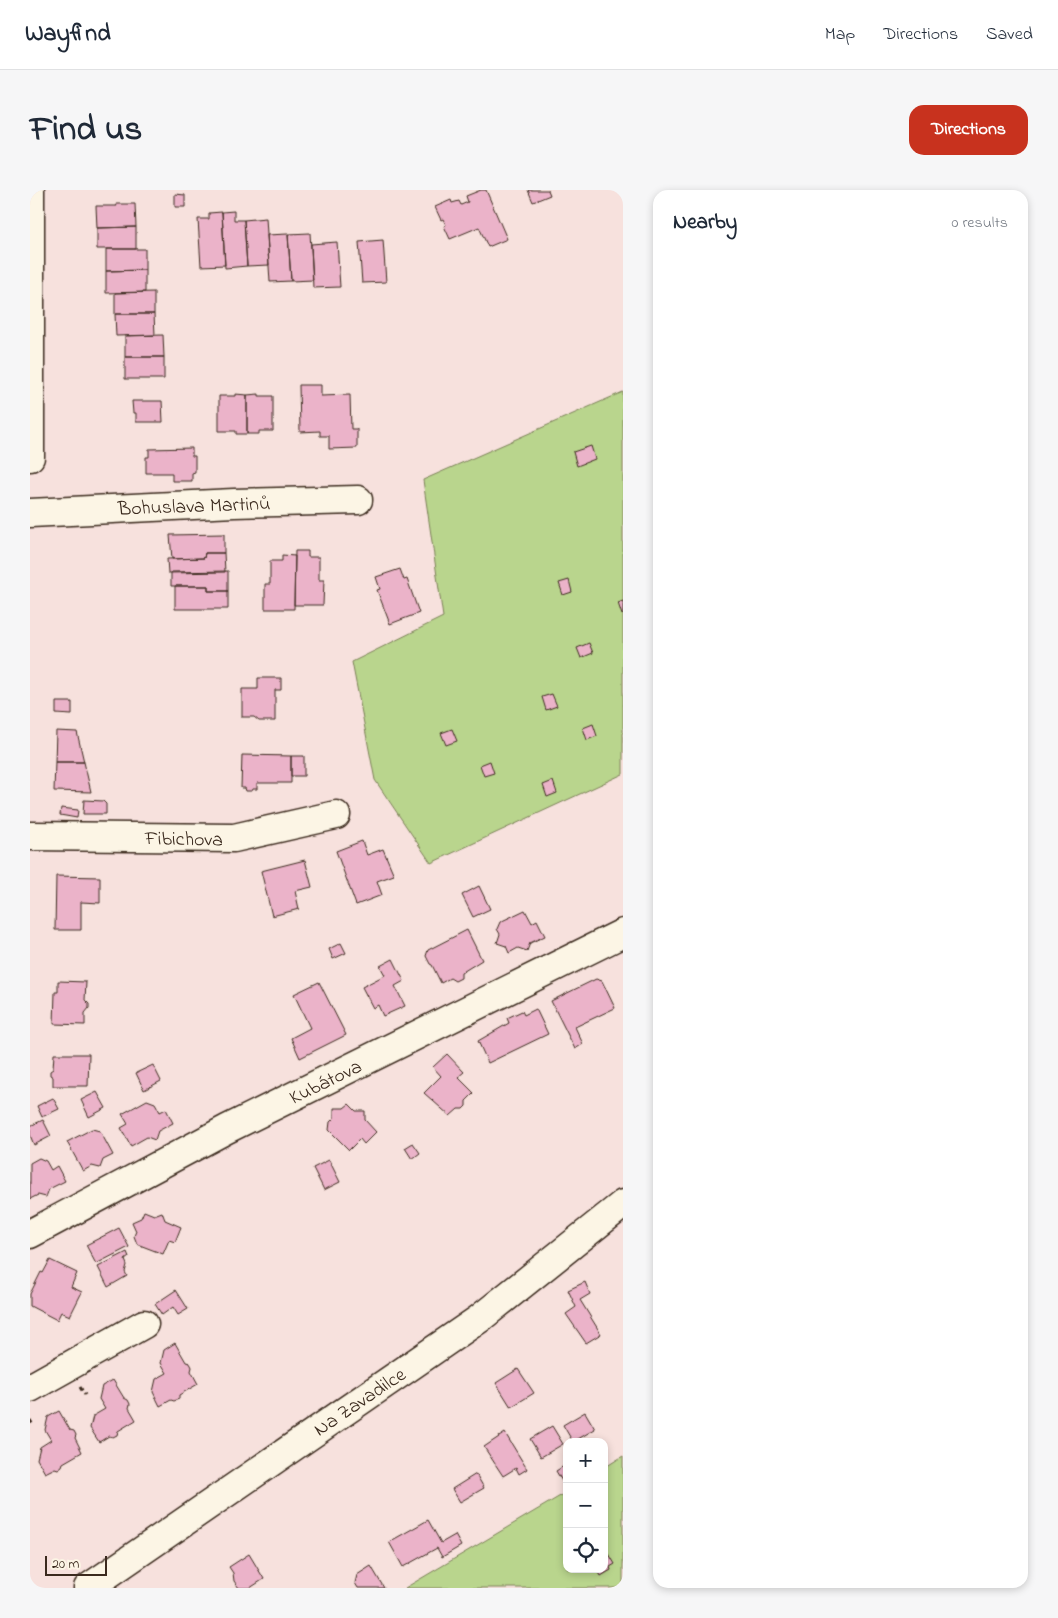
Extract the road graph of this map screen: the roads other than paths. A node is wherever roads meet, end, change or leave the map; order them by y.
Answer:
1 (30, 190) edge
2 (30, 456) edge
3 (358, 500) dead end
4 (30, 502) edge
5 (30, 513) edge
6 (30, 527) edge
7 (336, 816) dead end
8 (30, 836) edge
9 (623, 933) edge
10 (623, 1204) edge
11 (30, 1234) edge
12 (144, 1324) dead end
13 (30, 1388) edge
14 (88, 1588) edge

1 - 2 street
3 - 5 street, Bohuslava Martinů
4 - 5 street
5 - 6 street
7 - 8 street, Fibichova
9 - 11 street, Kubátova
10 - 14 street, Na Zavadilce
12 - 13 street

